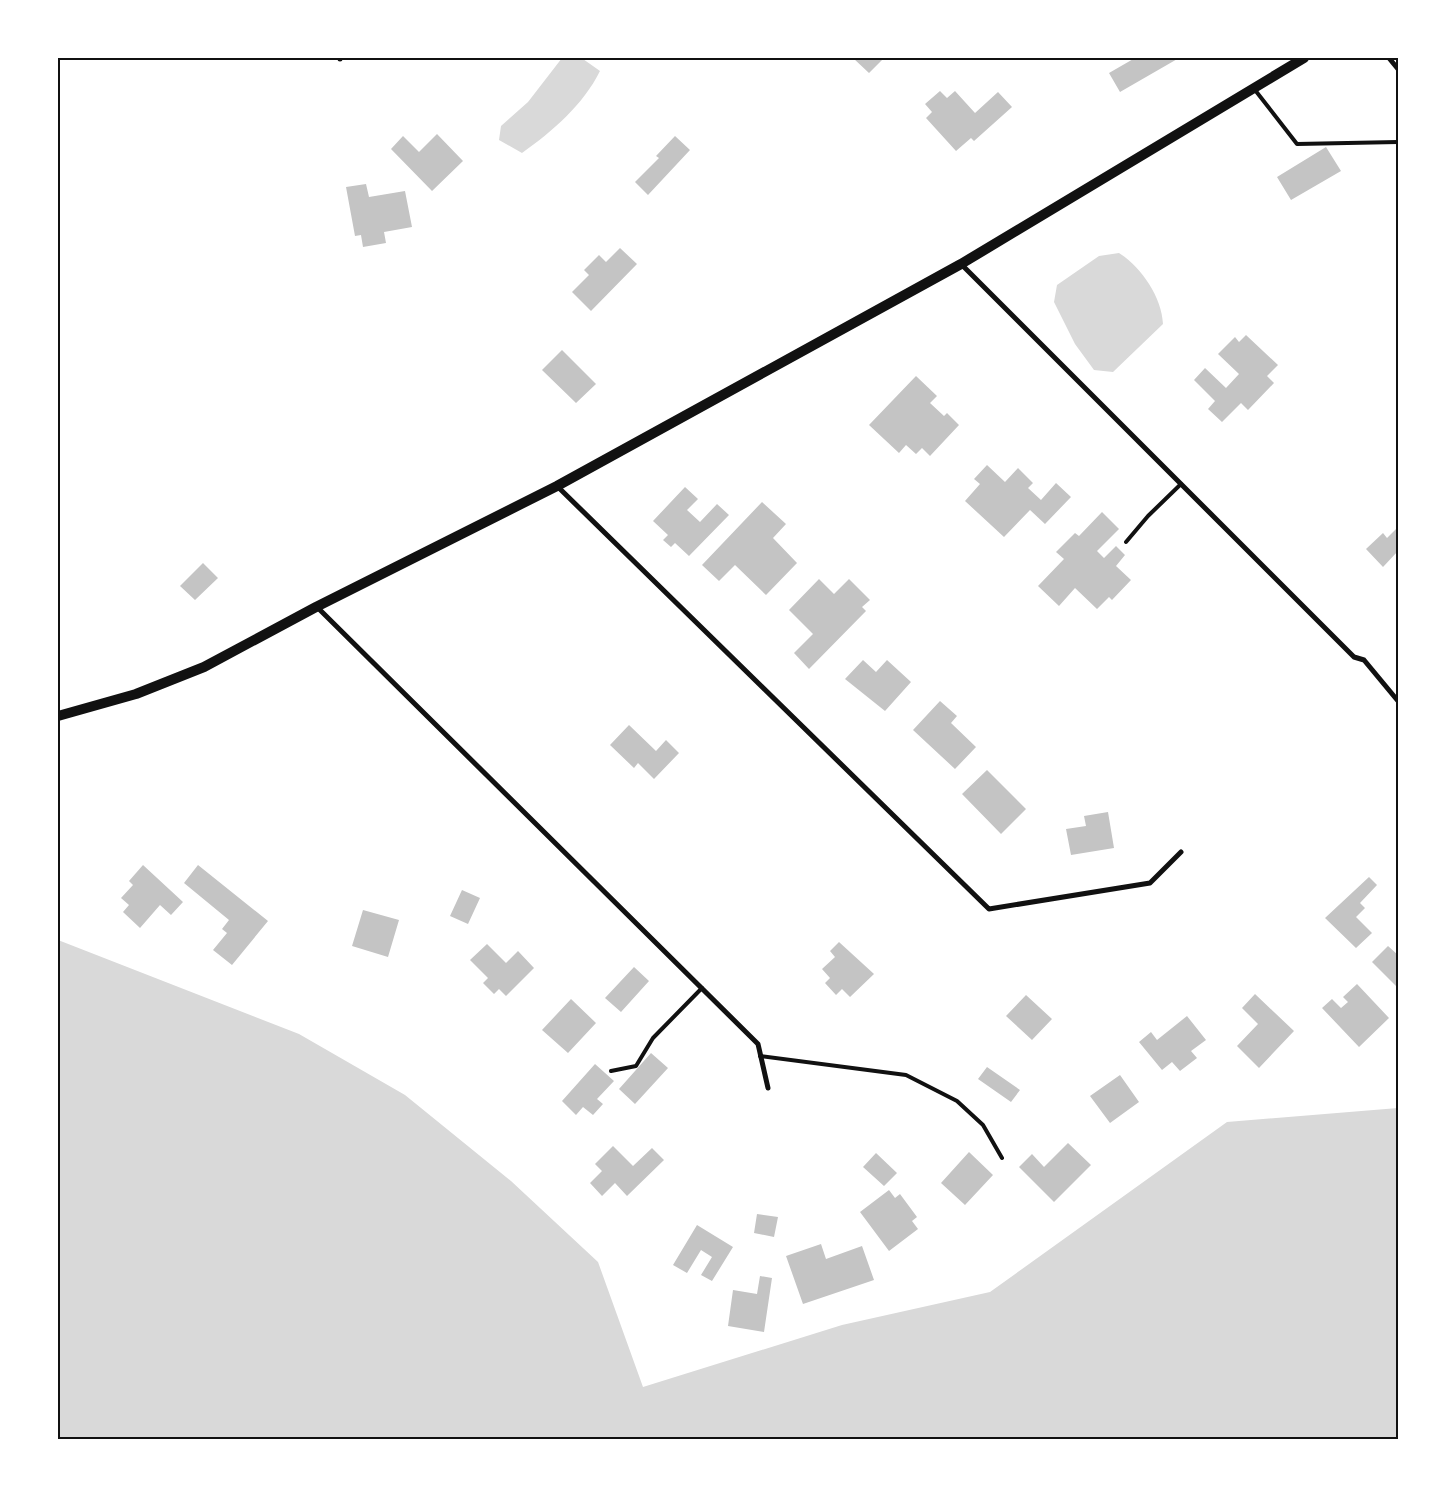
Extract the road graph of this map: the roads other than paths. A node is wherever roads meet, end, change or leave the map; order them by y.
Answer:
1 (1304, 58) edge
2 (1389, 58) edge
3 (1398, 70) edge
4 (1254, 88) junction
5 (1398, 142) edge
6 (961, 264) junction
7 (1181, 484) junction
8 (557, 486) junction
9 (1126, 542) dead end
10 (316, 607) junction
11 (1398, 701) edge
12 (58, 716) edge
13 (1181, 852) dead end
14 (702, 988) junction
15 (760, 1056) junction
16 (611, 1071) dead end
17 (768, 1088) dead end
18 (1002, 1158) dead end

1 - 4 main road
2 - 3 street
4 - 5 lane
4 - 6 main road
6 - 7 street
6 - 8 main road
7 - 9 lane
7 - 11 street
8 - 10 main road
8 - 13 street
10 - 12 main road
10 - 14 street
14 - 15 street
14 - 16 lane
15 - 17 street
15 - 18 lane

